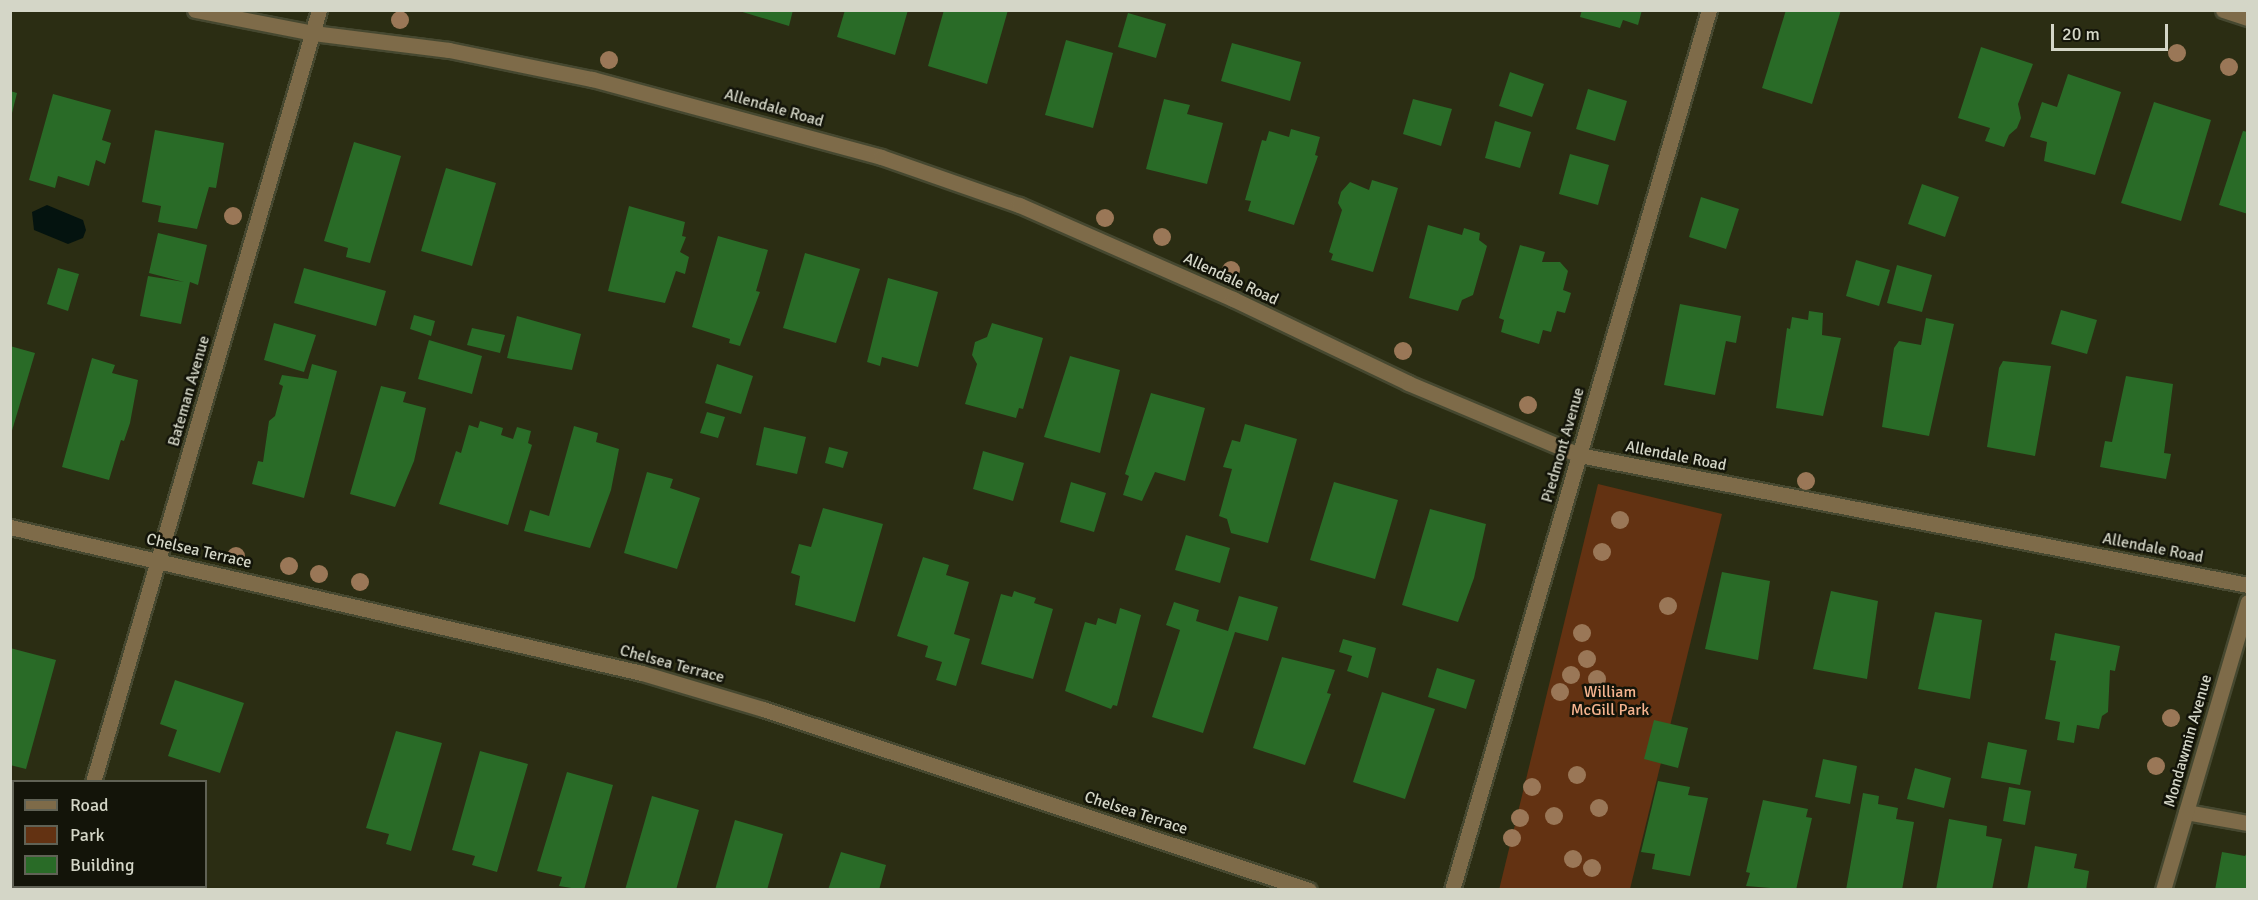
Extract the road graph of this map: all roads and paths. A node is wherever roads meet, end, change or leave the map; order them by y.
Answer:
1 (195, 10) edge
2 (319, 10) edge
3 (1709, 10) edge
4 (2223, 10) edge
5 (2247, 18) edge
6 (313, 33) junction
7 (1579, 455) junction
8 (10, 527) edge
9 (158, 560) junction
10 (2247, 585) edge
11 (2247, 602) edge
12 (94, 780) edge
13 (2186, 812) junction
14 (2247, 823) edge
15 (1309, 890) edge
16 (1452, 890) edge
17 (2163, 890) edge

1 - 6 street, Allendale Road
2 - 6 street, Bateman Avenue
3 - 7 street, Piedmont Avenue
4 - 5 street
6 - 7 street, Allendale Road
6 - 9 street, Bateman Avenue
7 - 10 street, Allendale Road
7 - 16 street, Piedmont Avenue
8 - 9 street, Chelsea Terrace
9 - 12 street, Bateman Avenue
9 - 15 street, Chelsea Terrace
11 - 13 street, Mondawmin Avenue
13 - 14 street
13 - 17 street, Mondawmin Avenue

